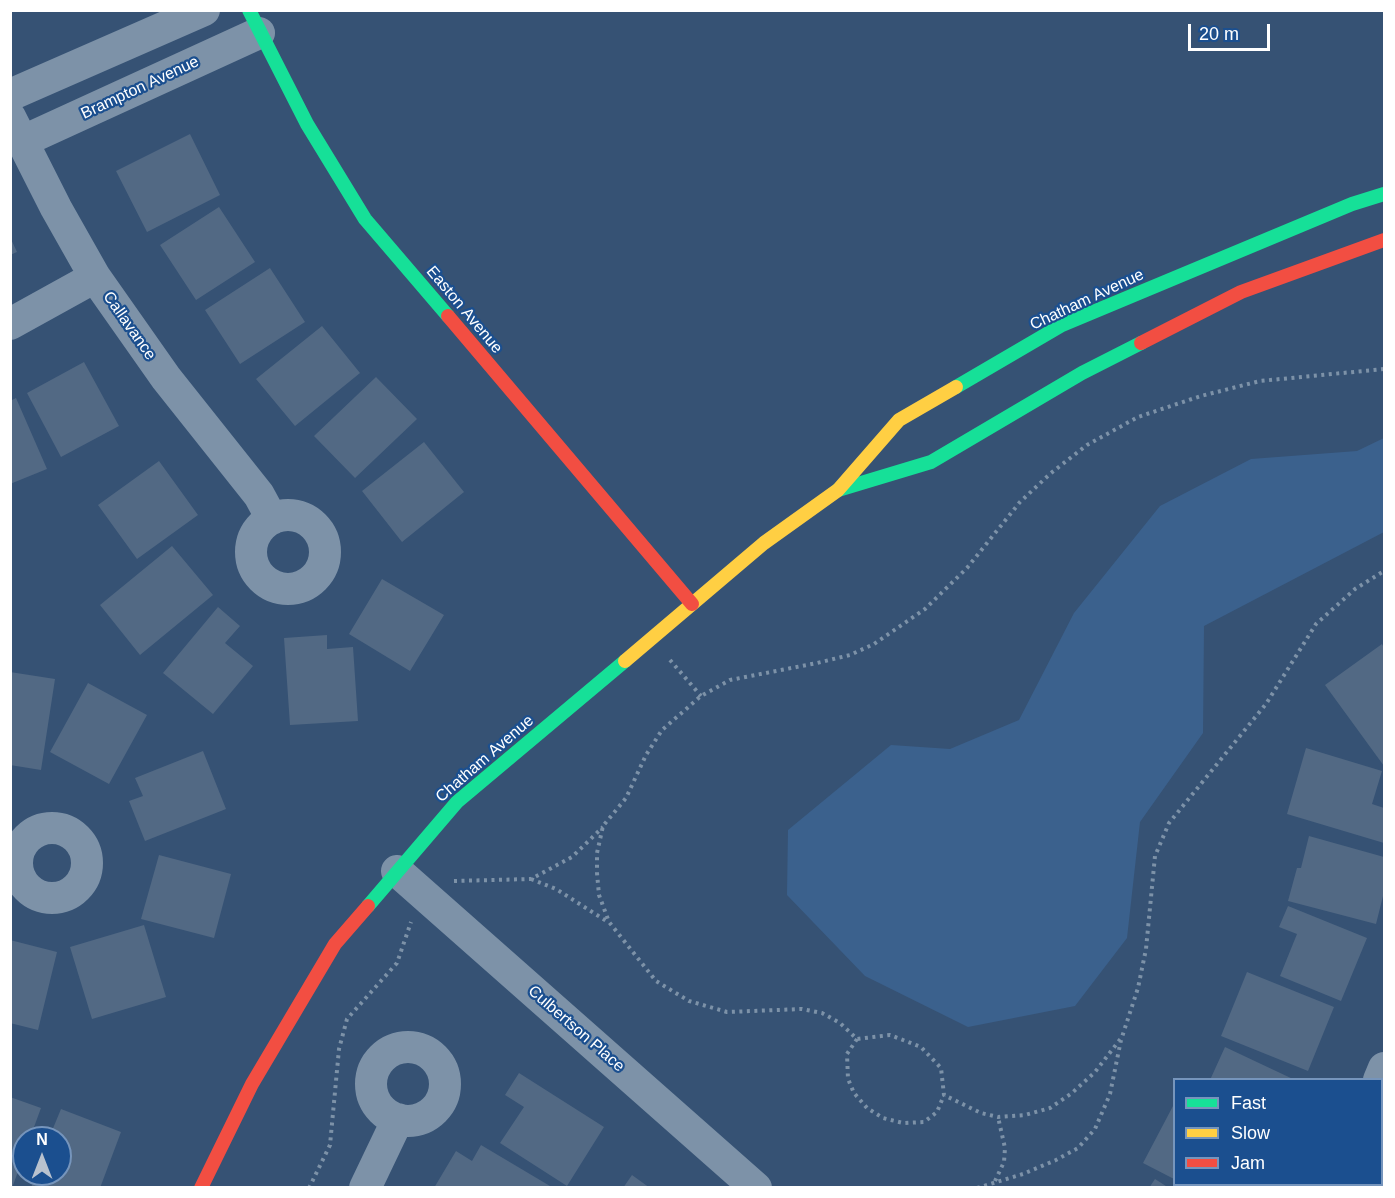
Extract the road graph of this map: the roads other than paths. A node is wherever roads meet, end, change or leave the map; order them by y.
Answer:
1 (204, 10) edge
2 (254, 22) edge
3 (10, 95) edge
4 (16, 129) edge
5 (1384, 194) edge
6 (1384, 240) edge
7 (95, 277) junction
8 (10, 324) edge
9 (837, 490) junction
10 (272, 519) dead end
11 (692, 604) junction
12 (397, 871) junction
13 (398, 1119) dead end
14 (201, 1188) edge
15 (365, 1188) edge
16 (756, 1188) edge

1 - 3 street
2 - 4 street, Brampton Avenue
2 - 11 street, Easton Avenue
4 - 7 street, Callavance
5 - 9 street, Chatham Avenue
6 - 9 street, Chatham Avenue
7 - 8 street
7 - 10 street, Callavance
9 - 11 street, Chatham Avenue
11 - 12 street, Chatham Avenue
12 - 14 street, Chatham Avenue
12 - 16 street, Culbertson Place
13 - 15 street

